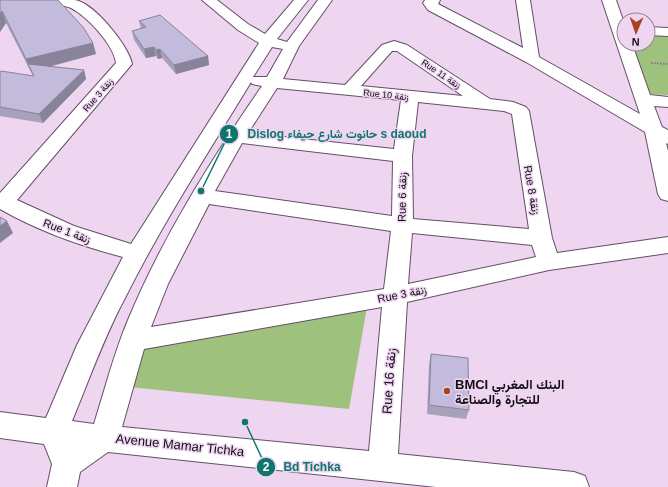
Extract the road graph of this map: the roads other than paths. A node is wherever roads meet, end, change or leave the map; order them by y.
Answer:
1 (54, 0) edge
2 (301, 0) edge
3 (325, 0) edge
4 (433, 0) edge
5 (523, 0) edge
6 (609, 0) edge
7 (217, 2) edge
8 (616, 16) edge
9 (656, 31) edge
10 (668, 32) edge
11 (267, 42) junction
12 (292, 46) junction
13 (628, 52) edge
14 (532, 59) junction
15 (244, 80) junction
16 (272, 83) junction
17 (348, 91) junction
18 (410, 98) junction
19 (643, 100) junction
20 (668, 102) edge
21 (486, 104) junction
22 (522, 117) joint
23 (661, 134) edge
24 (236, 137) junction
25 (403, 156) junction
26 (668, 194) edge
27 (201, 196) junction
28 (2, 201) edge
29 (402, 226) junction
30 (541, 238) junction
31 (668, 245) edge
32 (137, 253) junction
33 (548, 262) junction
34 (395, 296) junction
35 (134, 340) junction
36 (0, 425) edge
37 (54, 431) junction
38 (104, 438) junction
39 (383, 466) junction
40 (65, 476) edge
41 (573, 487) edge

1 - 28 street, Rue 3 زنقة
2 - 11 street
3 - 12 street
4 - 14 street
5 - 14 street
6 - 8 street
7 - 11 street
9 - 10 street
11 - 12 street
11 - 15 street
12 - 16 street
13 - 19 street
14 - 23 street
15 - 16 street, Rue 10 زنقة
15 - 32 street
16 - 17 street, Rue 10 زنقة
16 - 24 street
17 - 18 street, Rue 10 زنقة
17 - 21 street, Rue 11 زنقة
18 - 21 street, Rue 10 زنقة
18 - 25 street, Rue 6 زنقة
19 - 20 street
19 - 23 street
21 - 22 street, Rue 10 زنقة
22 - 30 street, Rue 8 زنقة
23 - 26 street
24 - 25 street
24 - 27 street
25 - 29 street, Rue 6 زنقة
27 - 29 street
27 - 35 street
28 - 32 street, Rue 1 زنقة
29 - 30 street
29 - 34 street, Rue 6 زنقة
30 - 33 street, Rue 8 زنقة
31 - 33 street, Rue 3 زنقة
32 - 37 street
33 - 34 street, Rue 3 زنقة
34 - 35 street, Rue 3 زنقة
34 - 39 street, Rue 16 زنقة
35 - 38 street
36 - 37 street, Avenue Mamar Tichka
37 - 38 street, Avenue Mamar Tichka
37 - 40 street
38 - 39 street, Avenue Mamar Tichka
38 - 40 street
39 - 41 street, Avenue Mamar Tichka

